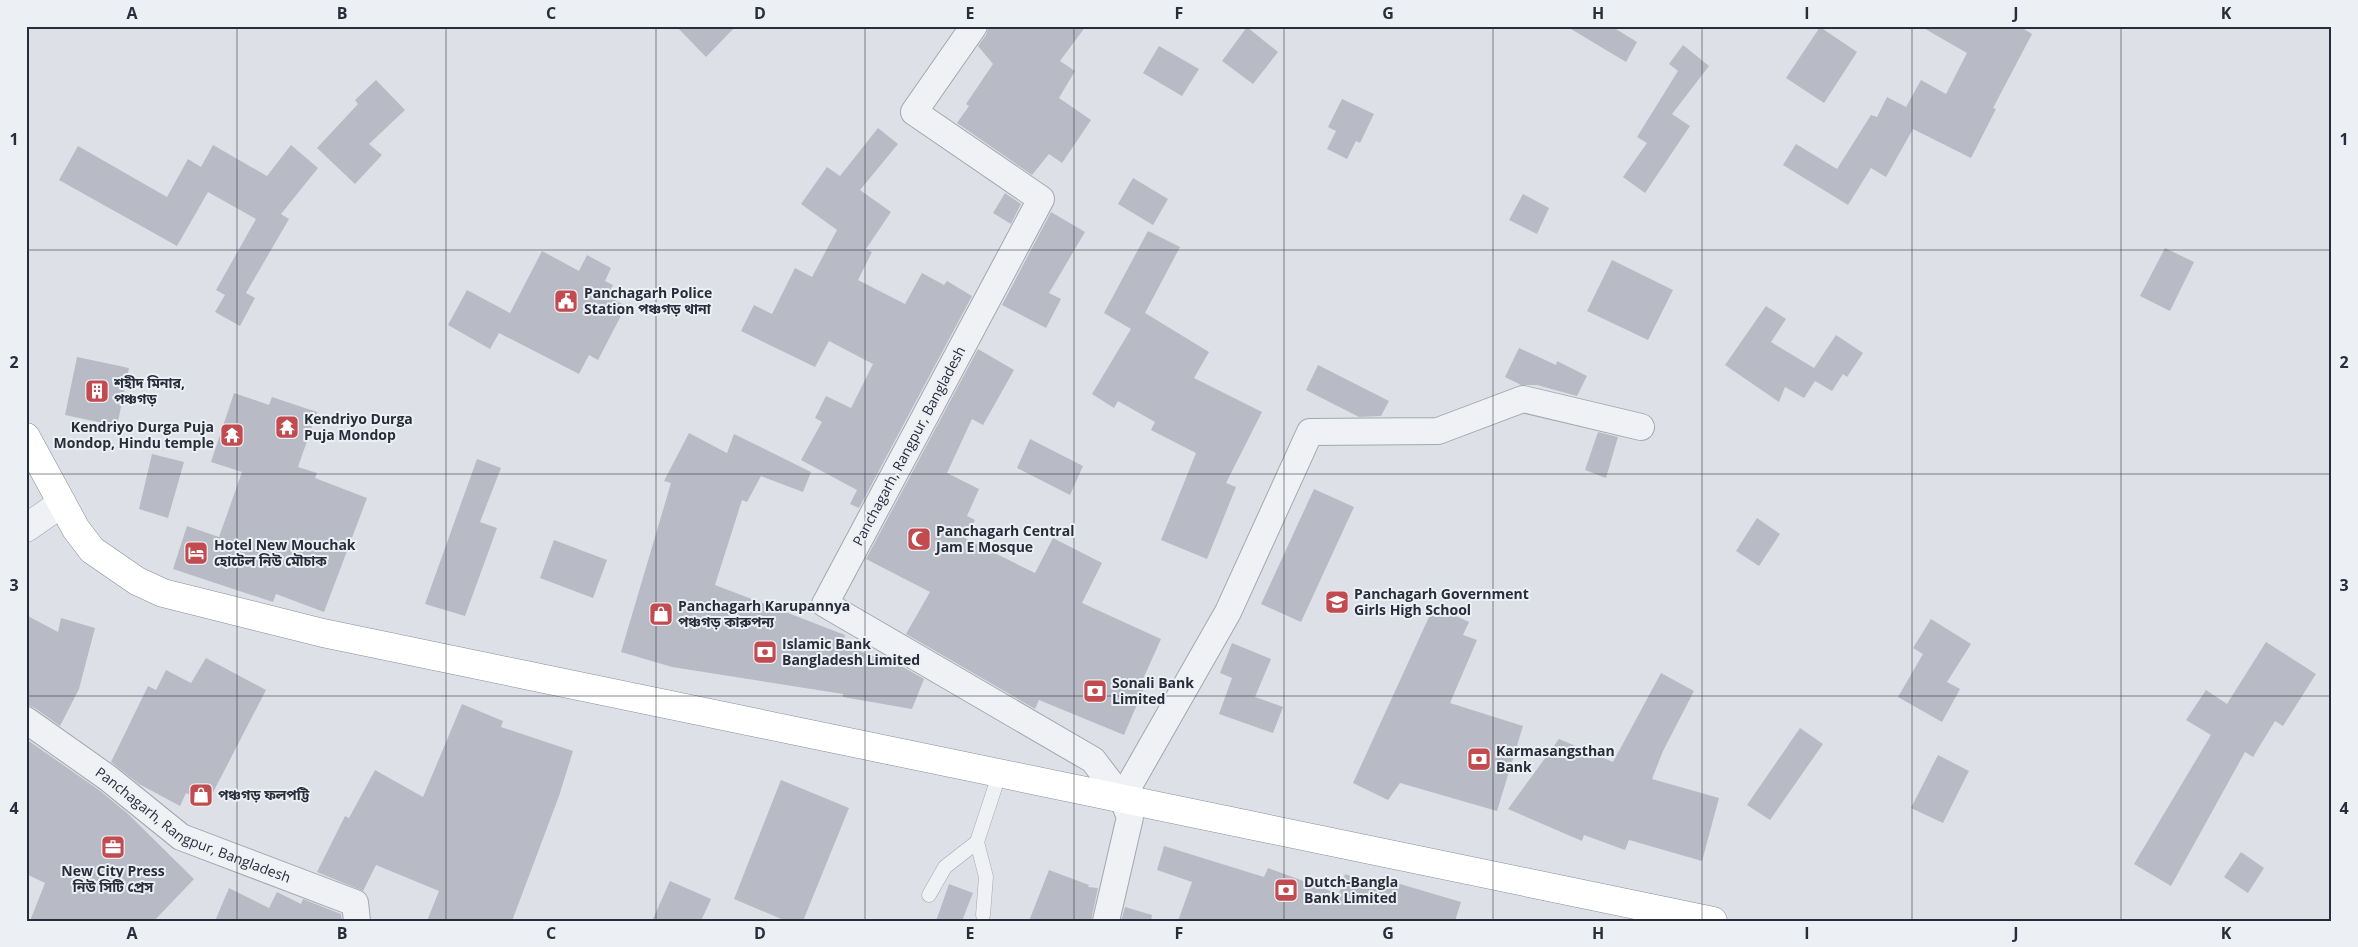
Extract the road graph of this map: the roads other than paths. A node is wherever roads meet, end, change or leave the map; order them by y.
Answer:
1 (974, 26) edge
2 (1641, 427) dead end
3 (26, 437) edge
4 (62, 503) junction
5 (26, 528) edge
6 (26, 720) edge
7 (1000, 772) junction
8 (1122, 798) junction
9 (977, 842) junction
10 (928, 895) dead end
11 (983, 915) dead end
12 (357, 921) edge
13 (1106, 921) edge
14 (1713, 921) edge

1 - 8 street, Panchagarh, Rangpur, Bangladesh
2 - 8 street
3 - 4 highway
4 - 5 street
4 - 7 highway
6 - 12 street, Panchagarh, Rangpur, Bangladesh
7 - 8 highway
7 - 9 lane
8 - 13 street, Panchagarh, Rangpur, Bangladesh
8 - 14 highway
9 - 10 lane
9 - 11 lane

